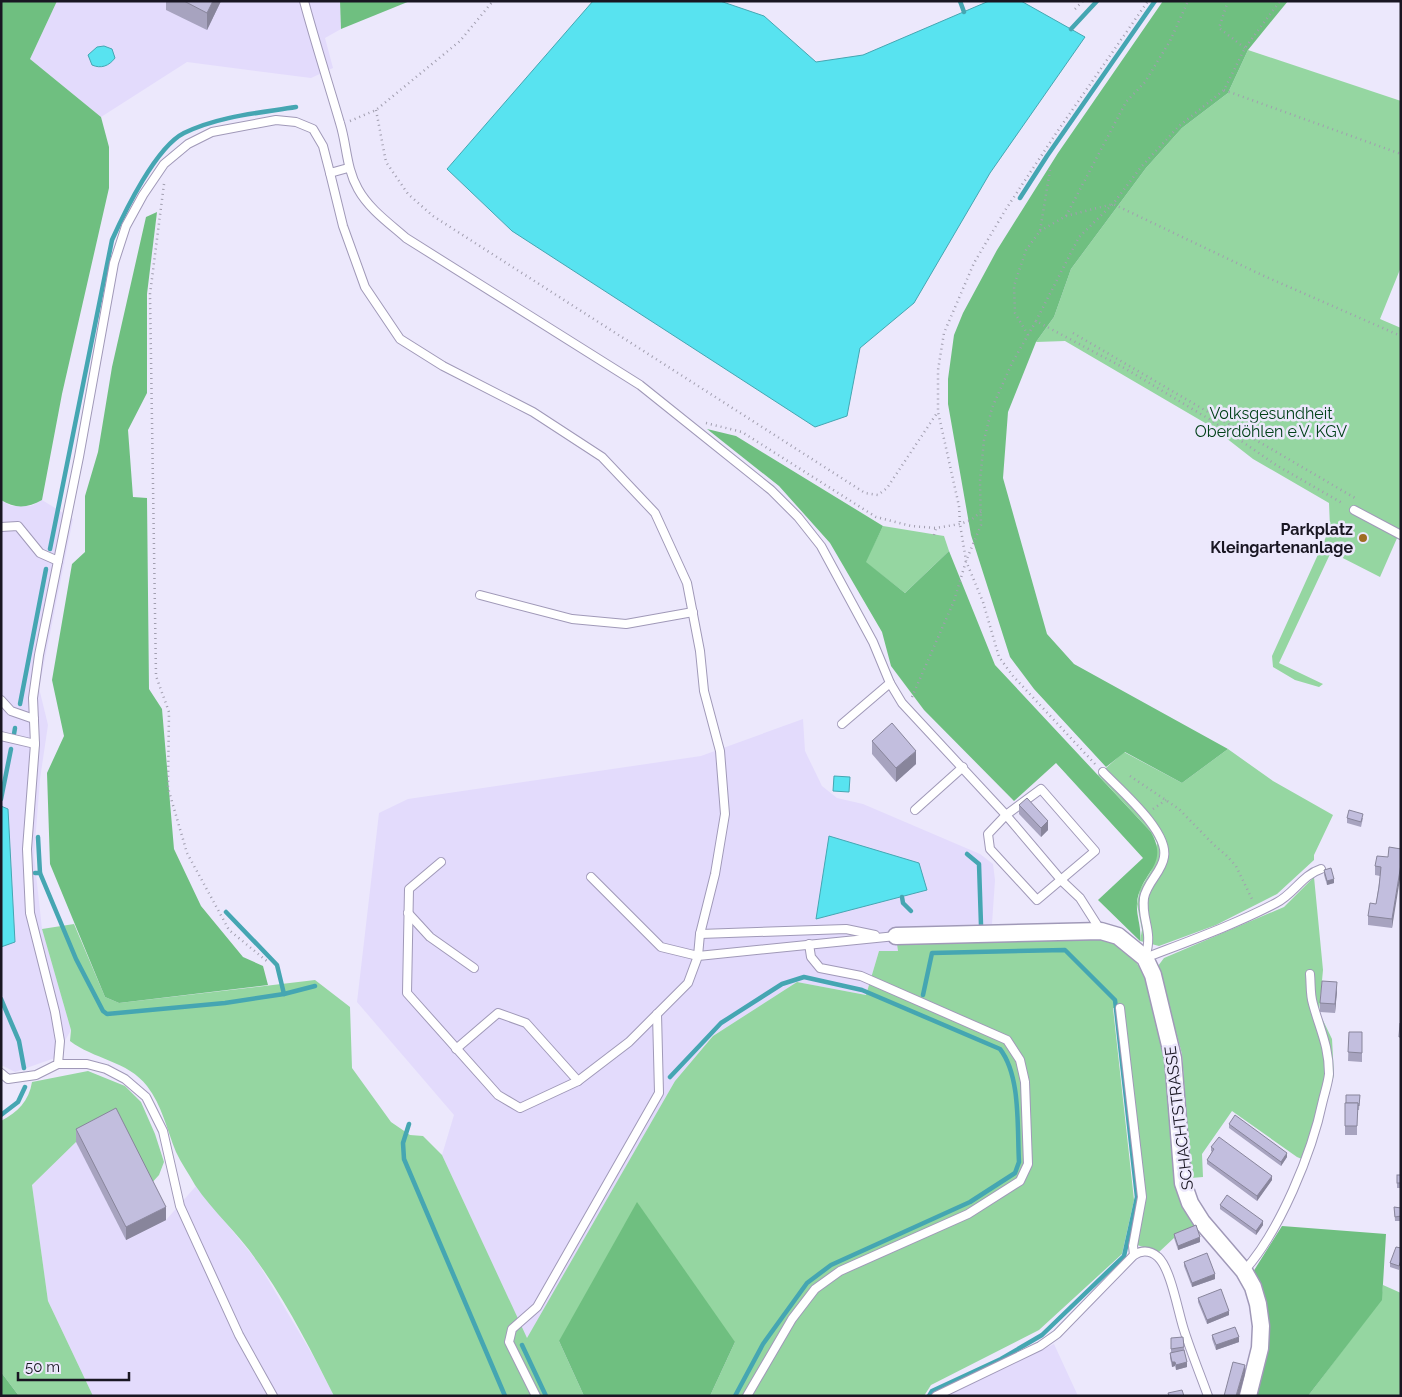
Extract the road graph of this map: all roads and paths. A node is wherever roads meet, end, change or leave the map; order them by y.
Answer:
1 (304, 1) edge
2 (493, 1) edge
3 (1083, 1) edge
4 (1148, 1) edge
5 (1188, 1) edge
6 (1228, 1) edge
7 (1280, 1) edge
8 (1075, 9) dead end
9 (1245, 48) junction
10 (1224, 90) junction
11 (376, 110) junction
12 (340, 125) junction
13 (1401, 154) edge
14 (348, 168) junction
15 (1050, 170) dead end
16 (158, 173) junction
17 (330, 173) junction
18 (1112, 204) junction
19 (1066, 216) junction
20 (1040, 231) junction
21 (1036, 321) junction
22 (1073, 333) dead end
23 (1028, 335) junction
24 (1401, 336) edge
25 (938, 412) junction
26 (683, 418) junction
27 (1360, 501) dead end
28 (1354, 510) joint
29 (982, 512) junction
30 (960, 524) junction
31 (1, 527) edge
32 (936, 528) junction
33 (934, 535) dead end
34 (1401, 535) edge
35 (58, 561) junction
36 (966, 561) junction
37 (480, 594) dead end
38 (693, 612) junction
39 (890, 683) junction
40 (1, 700) edge
41 (902, 703) junction
42 (34, 719) junction
43 (842, 724) dead end
44 (1, 736) edge
45 (35, 744) junction
46 (963, 767) junction
47 (1103, 772) joint
48 (1130, 776) dead end
49 (1166, 800) junction
50 (915, 810) dead end
51 (1006, 815) junction
52 (1146, 818) junction
53 (441, 862) dead end
54 (1321, 869) dead end
55 (591, 878) dead end
56 (1062, 881) junction
57 (1260, 911) junction
58 (408, 913) junction
59 (1101, 931) junction
60 (700, 934) junction
61 (891, 936) junction
62 (809, 944) junction
63 (698, 956) junction
64 (1145, 958) junction
65 (268, 962) dead end
66 (474, 968) dead end
67 (1310, 974) dead end
68 (1120, 1008) dead end
69 (657, 1014) junction
70 (456, 1049) junction
71 (58, 1064) junction
72 (1, 1073) edge
73 (578, 1081) junction
74 (1134, 1255) junction
75 (1244, 1272) junction
76 (273, 1396) edge
77 (536, 1396) edge
78 (747, 1396) edge
79 (936, 1396) edge
80 (1208, 1396) edge
81 (1248, 1396) edge

1 - 12 lane
2 - 11 path
3 - 8 path
4 - 25 path
5 - 19 path
6 - 9 path
7 - 9 path
9 - 10 path
10 - 13 path
10 - 18 path
11 - 12 path
11 - 25 path
12 - 14 lane
14 - 17 lane
14 - 26 lane
15 - 20 path
16 - 17 lane
16 - 35 lane
16 - 65 path
17 - 38 lane
18 - 19 path
18 - 21 path
18 - 24 path
19 - 20 path
20 - 23 path
21 - 23 path
21 - 28 path
22 - 27 path
23 - 29 path
25 - 30 path
26 - 32 path
26 - 39 lane
28 - 34 lane
29 - 30 path
29 - 36 path
30 - 32 path
30 - 36 path
31 - 35 lane
32 - 33 path
35 - 42 lane
36 - 41 path
36 - 47 path
37 - 38 lane
38 - 60 lane
39 - 41 lane
39 - 43 lane
40 - 42 lane
41 - 46 lane
42 - 45 lane
44 - 45 lane
45 - 71 lane
46 - 50 lane
46 - 51 lane
47 - 52 lane
48 - 49 path
49 - 52 path
49 - 57 path
51 - 56 lane
51 - 56 lane
51 - 56 lane
52 - 64 lane
53 - 58 lane
54 - 57 lane
55 - 63 lane
56 - 59 lane
57 - 64 lane
58 - 66 lane
58 - 70 lane
59 - 61 street, SCHACHTSTRASSE
59 - 64 street, SCHACHTSTRASSE
60 - 61 lane
60 - 63 lane
61 - 62 lane
62 - 63 lane
62 - 78 lane
63 - 69 lane
64 - 75 street, SCHACHTSTRASSE
67 - 75 lane
68 - 74 lane
69 - 73 lane
69 - 77 lane
70 - 73 lane
70 - 73 lane
71 - 72 lane
71 - 76 lane
74 - 79 lane
74 - 80 lane
75 - 81 street, SCHACHTSTRASSE

